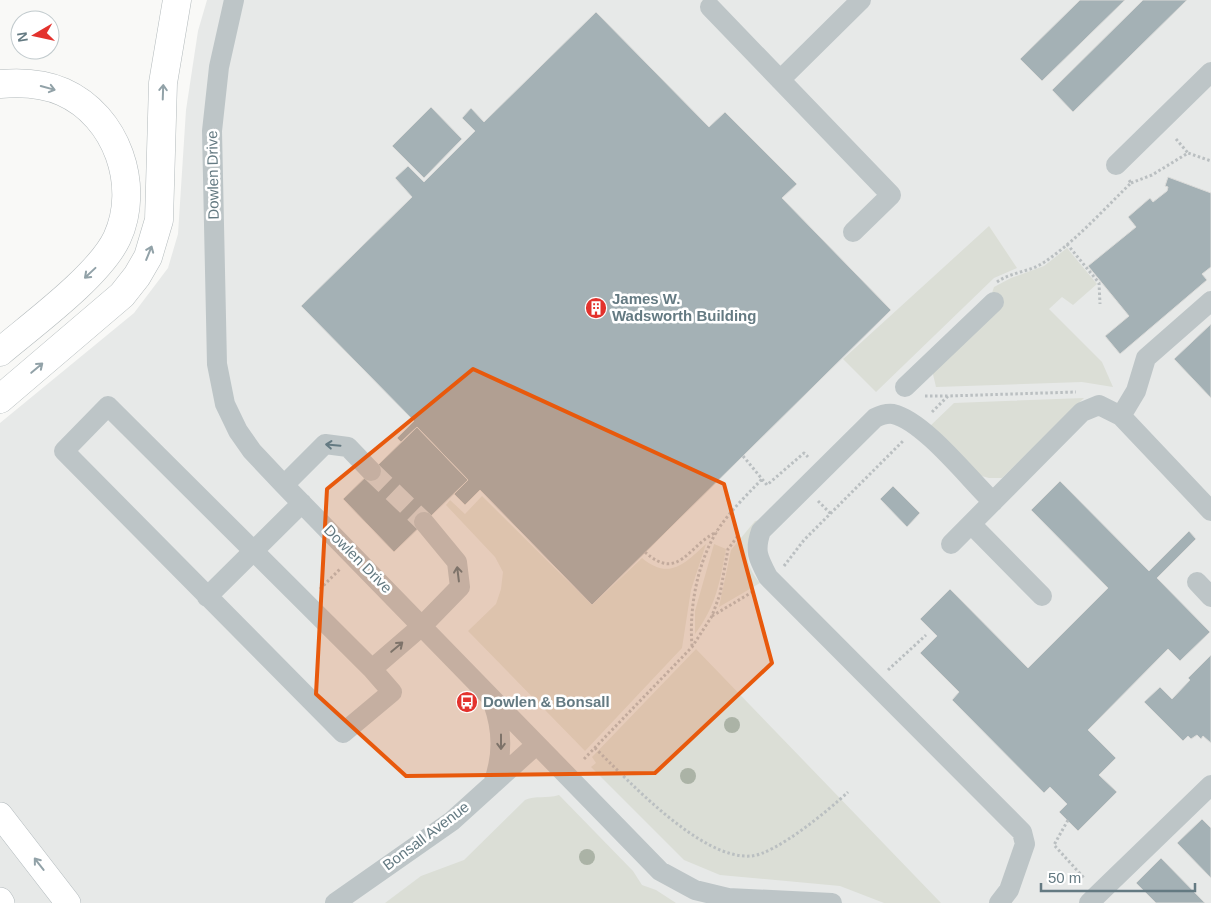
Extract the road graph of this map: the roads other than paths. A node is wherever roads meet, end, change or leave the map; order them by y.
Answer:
1 (177, 0) edge
2 (234, 0) edge
3 (861, 0) edge
4 (710, 7) dead end
5 (1211, 72) edge
6 (780, 80) junction
7 (0, 84) edge
8 (1116, 165) dead end
9 (852, 232) dead end
10 (1211, 301) edge
11 (994, 302) dead end
12 (0, 352) edge
13 (905, 387) dead end
14 (0, 399) edge
15 (1121, 416) junction
16 (371, 471) tunnel mouth
17 (284, 484) junction
18 (993, 502) junction
19 (302, 503) junction
20 (1211, 511) edge
21 (424, 522) tunnel mouth
22 (972, 524) junction
23 (951, 544) dead end
24 (253, 550) junction
25 (1197, 582) dead end
26 (1042, 596) dead end
27 (208, 597) junction
28 (1211, 597) edge
29 (423, 625) junction
30 (372, 669) junction
31 (492, 701) junction
32 (536, 745) junction
33 (493, 784) junction
34 (1211, 785) edge
35 (0, 815) edge
36 (1089, 893) edge
37 (785, 901) edge
38 (68, 903) edge
39 (335, 903) edge
40 (832, 903) edge
41 (1000, 903) edge

14 -> 1 highway
2 - 17 street, Dowlen Drive
3 - 6 street
4 - 6 street
5 - 8 street
6 - 9 street
7 -> 12 highway
10 - 15 street
11 - 13 street
15 - 18 street
15 - 20 street
16 -> 17 street
17 - 19 street, Dowlen Drive
18 - 22 street
18 - 41 street
19 - 24 street
19 - 29 street, Dowlen Drive
29 -> 21 street
22 - 23 street
22 - 26 street
24 - 27 street
24 - 27 street
24 - 30 street
25 - 28 street
27 - 30 street
30 -> 29 street
29 - 31 street, Dowlen Drive
31 - 32 street, Dowlen Drive
31 -> 33 street
32 - 33 street, Bonsall Avenue
32 - 37 street, Dowlen Drive
33 - 39 street, Bonsall Avenue
34 - 36 street
38 -> 35 main road
37 - 40 street, Dowlen Drive

